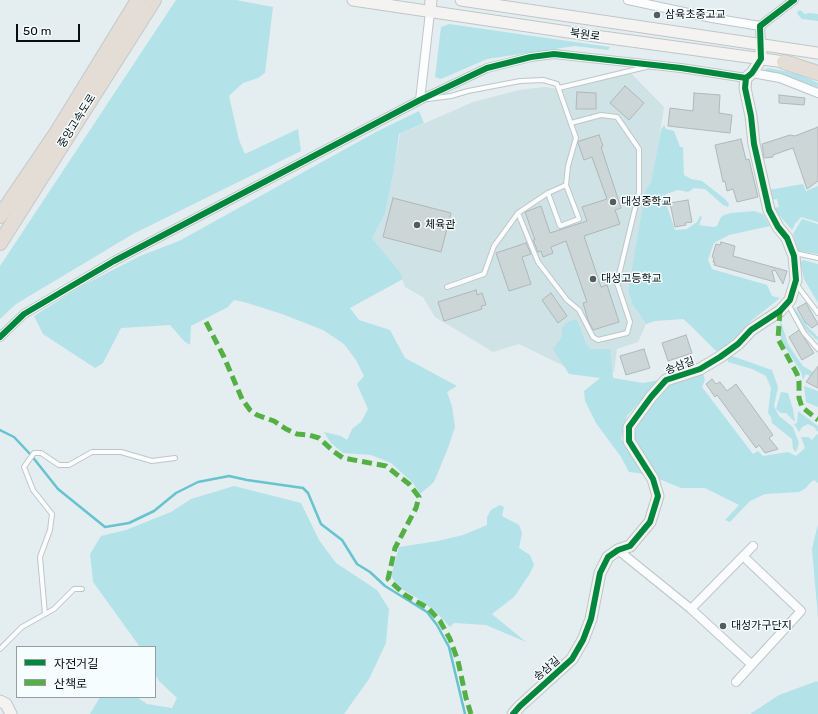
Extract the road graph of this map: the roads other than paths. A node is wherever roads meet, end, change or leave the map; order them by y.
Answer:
1 (154, 0) edge
2 (353, 0) edge
3 (432, 0) edge
4 (461, 0) edge
5 (628, 0) edge
6 (794, 0) edge
7 (135, 6) edge
8 (430, 12) junction
9 (760, 26) junction
10 (761, 45) junction
11 (818, 53) edge
12 (761, 59) junction
13 (784, 62) junction
14 (653, 65) junction
15 (818, 68) edge
16 (818, 73) edge
17 (749, 75) junction
18 (559, 88) junction
19 (818, 93) edge
20 (420, 100) junction
21 (571, 123) junction
22 (566, 185) junction
23 (548, 193) junction
24 (518, 213) junction
25 (0, 216) edge
26 (0, 243) edge
27 (792, 252) junction
28 (818, 258) edge
29 (795, 283) junction
30 (447, 287) dead end
31 (787, 303) junction
32 (818, 313) edge
33 (0, 337) edge
34 (818, 349) edge
35 (175, 458) dead end
36 (753, 546) dead end
37 (618, 550) junction
38 (743, 556) junction
39 (82, 589) dead end
40 (691, 609) junction
41 (45, 614) junction
42 (0, 649) edge
43 (751, 664) junction
44 (736, 682) dead end
45 (0, 701) edge
46 (11, 714) edge
47 (513, 714) edge

1 - 26 highway, 중앙고속도로
2 - 8 street, 북원로
3 - 8 street
4 - 10 street, 북원로
5 - 9 street
6 - 9 street
7 - 25 highway, 중앙고속도로
8 - 12 street, 북원로
8 - 20 street
9 - 10 street
10 - 11 street, 북원로
10 - 12 street
12 - 13 street, 북원로
12 - 17 street
13 - 15 street, 북원로
13 - 16 highway
14 - 17 street
14 - 18 lane
14 - 20 street
17 - 19 street
17 - 27 street, 송삼길
18 - 20 lane
18 - 21 lane
20 - 33 street
21 - 22 lane
21 - 24 lane
22 - 23 lane
22 - 23 lane
23 - 24 lane
24 - 30 lane
27 - 28 lane
27 - 29 street, 송삼길
29 - 31 street, 송삼길
29 - 32 lane
31 - 34 lane
31 - 37 street, 송삼길
35 - 41 lane
36 - 38 street
37 - 40 street
37 - 47 street, 송삼길
38 - 40 street
38 - 43 street
39 - 41 lane
40 - 43 street
41 - 42 lane
43 - 44 street
45 - 46 street

